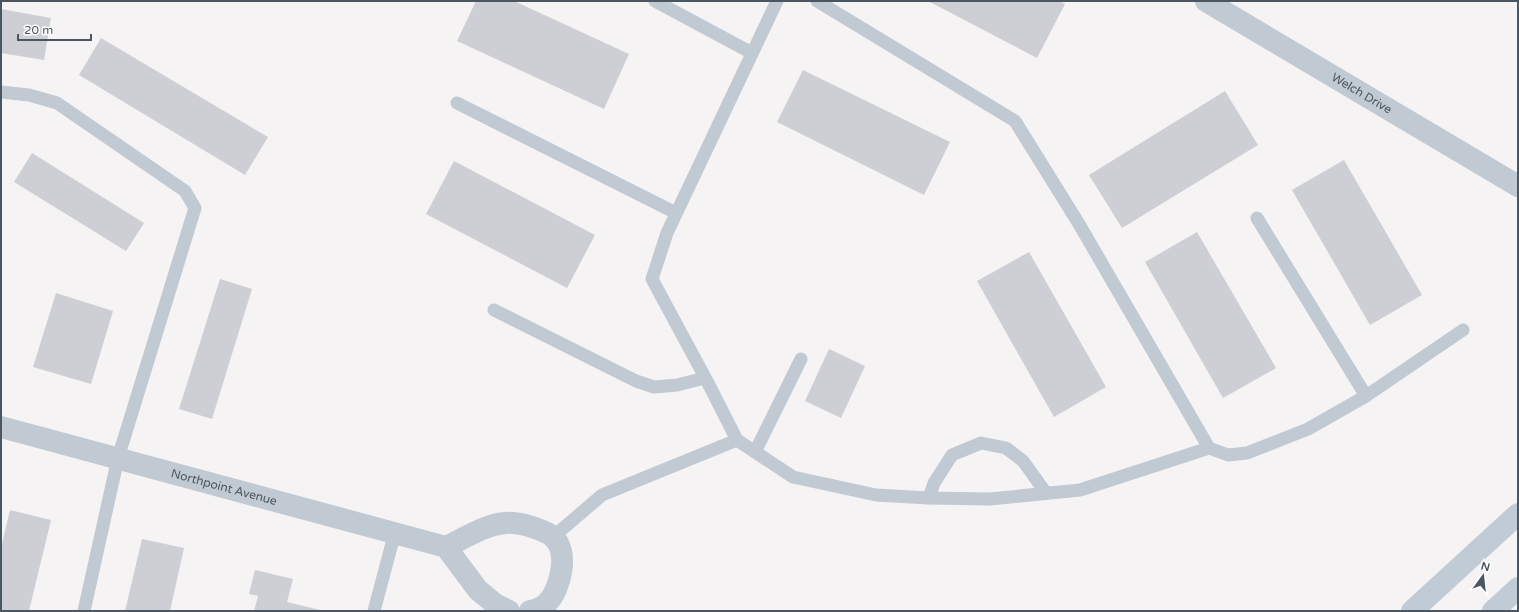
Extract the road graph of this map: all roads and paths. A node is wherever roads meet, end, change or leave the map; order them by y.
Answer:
1 (655, 1) edge
2 (777, 1) edge
3 (817, 1) edge
4 (1206, 1) edge
5 (752, 53) junction
6 (1, 92) edge
7 (457, 103) dead end
8 (1518, 186) edge
9 (676, 213) junction
10 (1257, 218) dead end
11 (494, 310) dead end
12 (1463, 330) dead end
13 (801, 359) dead end
14 (705, 378) junction
15 (1366, 396) junction
16 (1, 427) edge
17 (737, 440) junction
18 (1209, 448) junction
19 (755, 452) junction
20 (118, 458) junction
21 (1046, 493) junction
22 (929, 498) junction
23 (1518, 514) edge
24 (395, 532) junction
25 (553, 537) junction
26 (446, 548) junction
27 (1518, 588) edge
28 (84, 611) edge
29 (374, 611) edge
30 (509, 611) edge
31 (530, 611) edge
32 (1412, 611) edge
33 (1493, 611) edge

1 - 5 lane
2 - 5 lane
3 - 18 lane
4 - 8 street, Welch Drive
5 - 9 lane
6 - 20 lane
7 - 9 lane
9 - 14 lane
10 - 15 lane
11 - 14 lane
12 - 15 lane
13 - 19 lane
14 - 17 lane
15 - 18 lane
16 - 20 street, Northpoint Avenue
17 - 19 lane
17 - 25 lane
18 - 21 lane
19 - 22 lane
20 - 24 street, Northpoint Avenue
20 - 28 lane
21 - 22 lane
21 - 22 lane
23 - 32 main road
24 - 26 street, Northpoint Avenue
24 - 29 lane
25 - 26 street
25 - 31 street
26 - 30 street
27 - 33 main road

